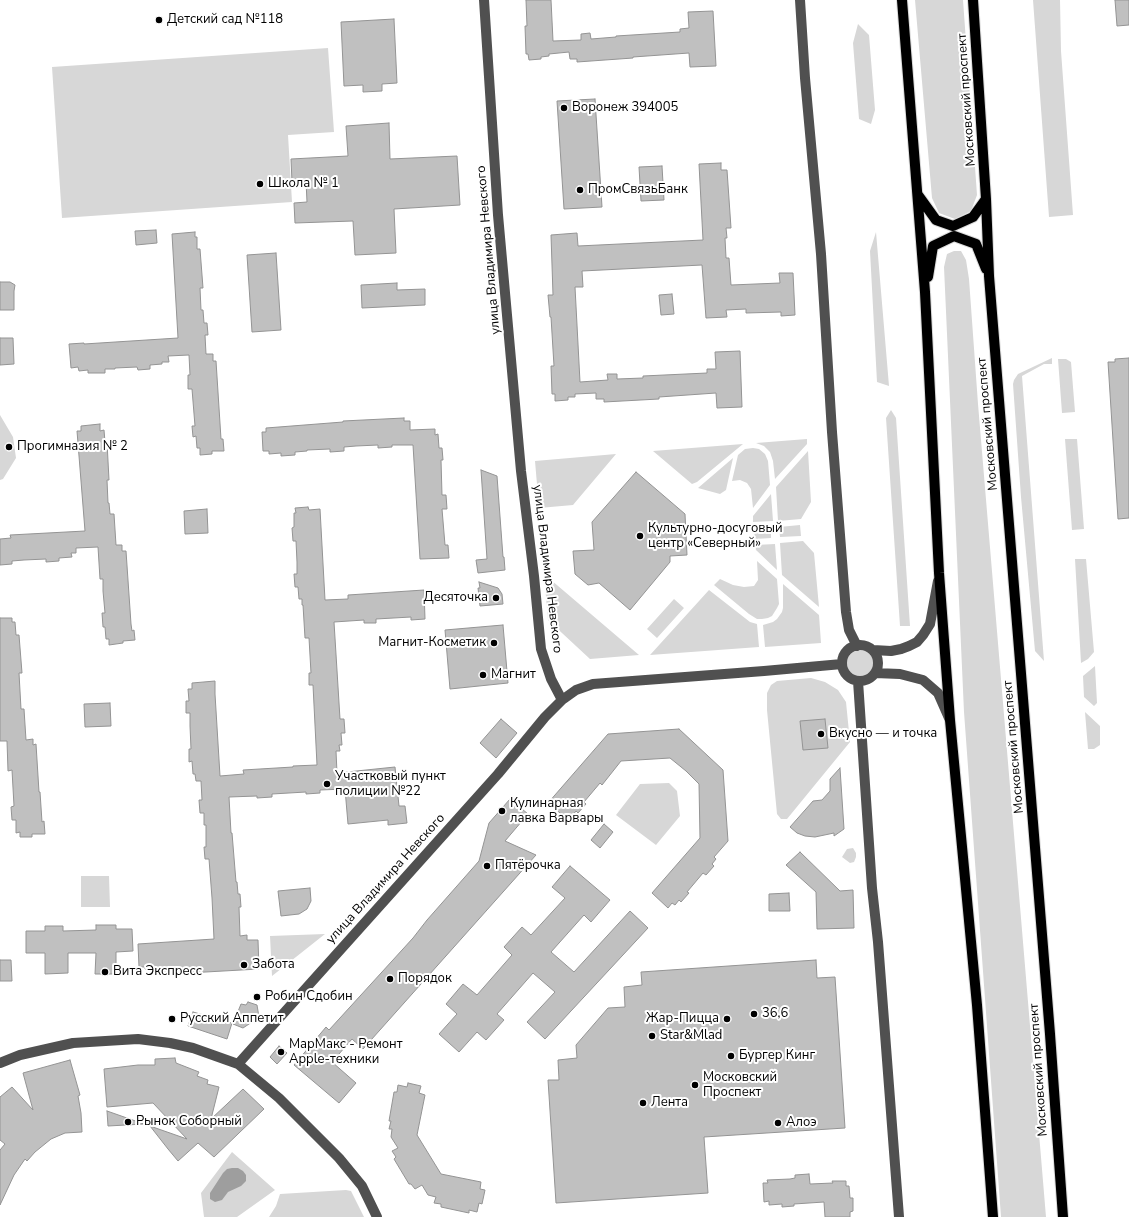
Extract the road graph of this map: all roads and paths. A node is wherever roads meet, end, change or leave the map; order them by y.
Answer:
1 (484, 0) edge
2 (800, 0) edge
3 (902, 0) edge
4 (973, 0) edge
5 (918, 195) junction
6 (986, 199) junction
7 (989, 276) junction
8 (925, 292) junction
9 (939, 573) junction
10 (857, 646) junction
11 (873, 650) junction
12 (842, 664) junction
13 (875, 673) junction
14 (858, 681) junction
15 (562, 700) junction
16 (950, 720) junction
17 (0, 1063) edge
18 (238, 1064) junction
19 (377, 1217) edge
20 (899, 1217) edge
21 (993, 1217) edge
22 (1063, 1217) edge

1 - 15 street, улица Владимира Невского
2 - 10 street
3 - 5 main road, Московский проспект
4 - 6 main road, Московский проспект
5 - 6 main road
5 - 8 main road, Московский проспект
6 - 7 main road, Московский проспект
7 - 8 main road, Московский проспект
7 - 22 main road, Московский проспект
8 - 9 main road, Московский проспект
9 - 11 street
9 - 16 main road, Московский проспект
10 - 11 street
10 - 12 street
11 - 13 street
12 - 14 street
12 - 15 street
13 - 14 street
13 - 16 street
14 - 20 street
15 - 18 street, улица Владимира Невского
16 - 21 main road, Московский проспект
17 - 18 street
18 - 19 street

